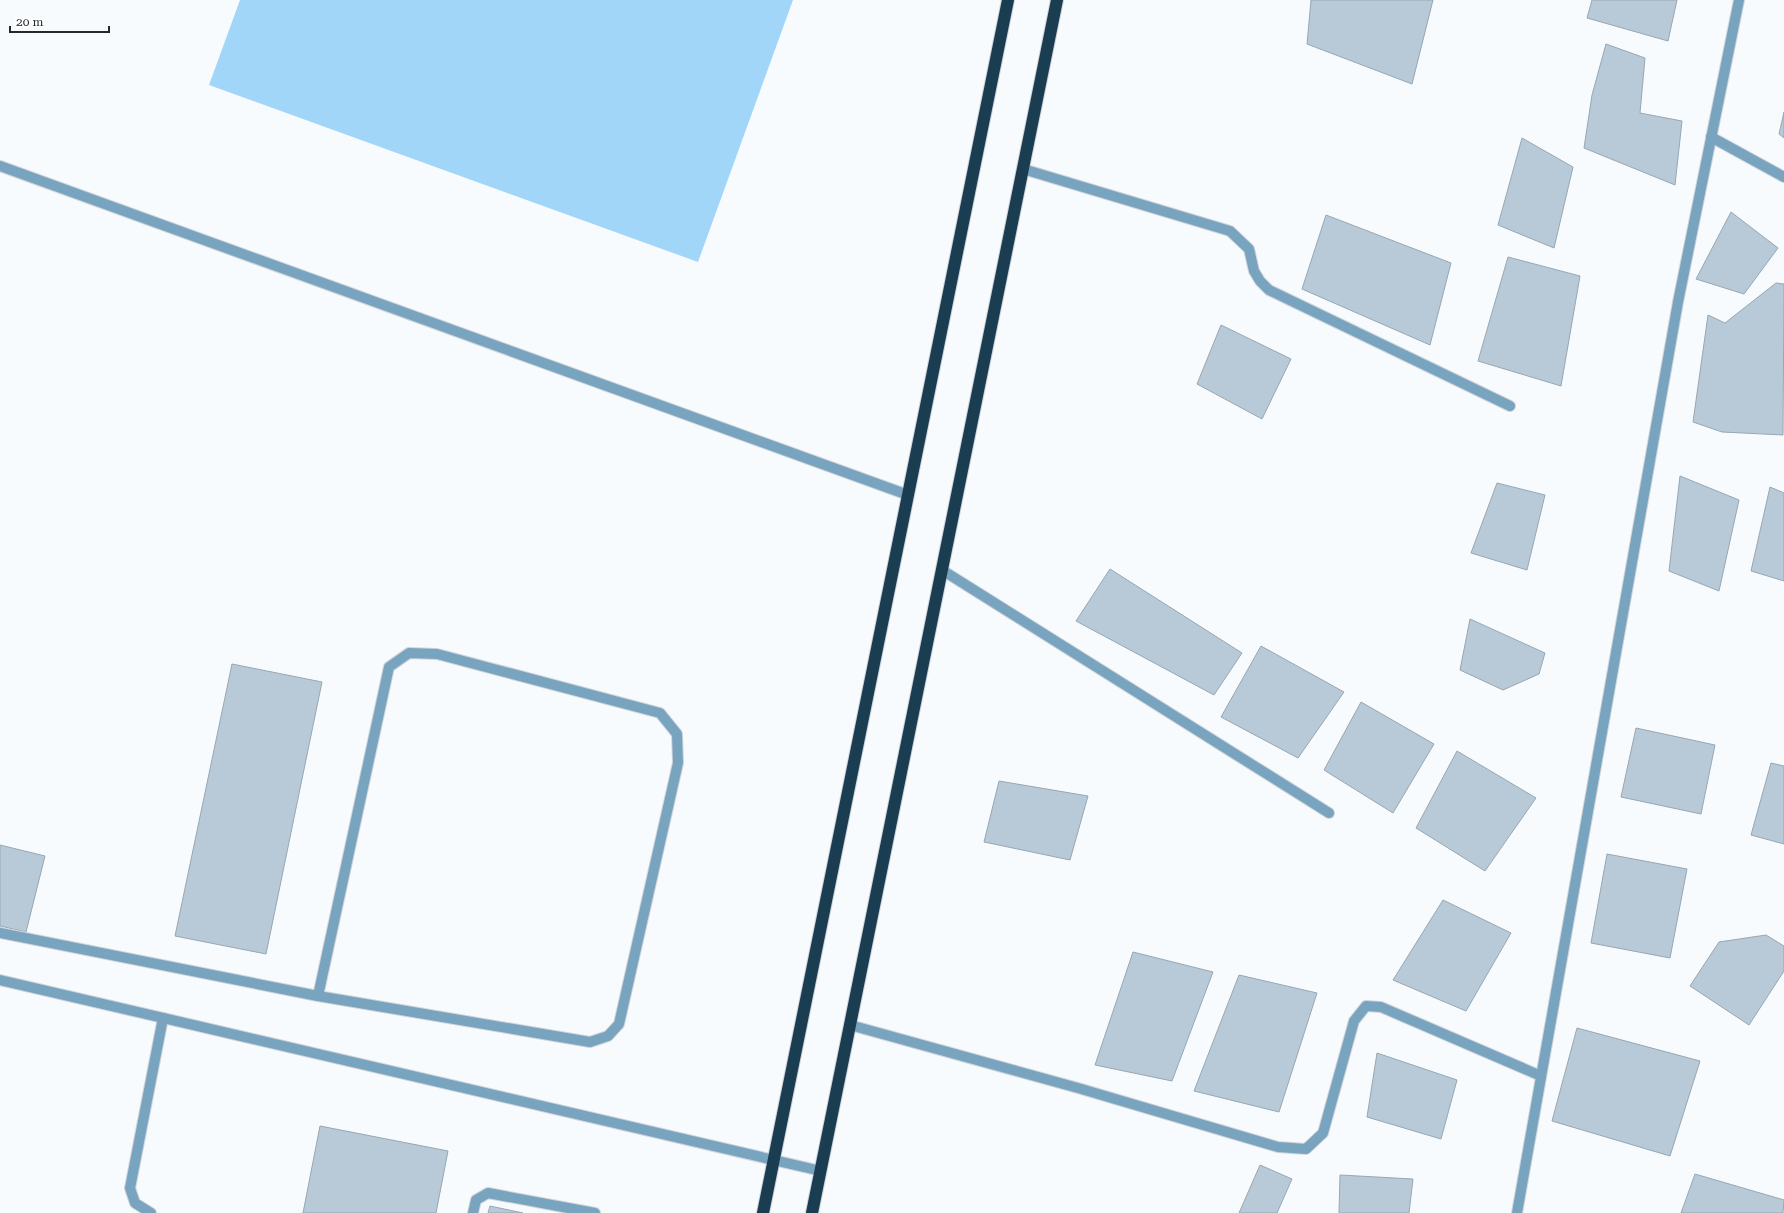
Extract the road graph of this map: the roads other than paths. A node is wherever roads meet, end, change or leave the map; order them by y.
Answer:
1 (1008, 0) edge
2 (1057, 0) edge
3 (1739, 0) edge
4 (1711, 137) junction
5 (0, 166) edge
6 (1023, 169) junction
7 (1784, 177) edge
8 (1510, 406) dead end
9 (908, 495) junction
10 (942, 570) junction
11 (1329, 813) dead end
12 (0, 933) edge
13 (0, 980) edge
14 (318, 996) junction
15 (163, 1018) junction
16 (850, 1025) junction
17 (1542, 1076) junction
18 (774, 1161) junction
19 (821, 1171) junction
20 (151, 1213) edge
21 (473, 1213) edge
22 (595, 1213) edge
23 (763, 1213) edge
24 (812, 1213) edge
25 (1517, 1213) edge

1 - 9 highway
2 - 6 highway
3 - 4 street
4 - 7 street
4 - 17 street
5 - 9 street
6 - 8 street
6 - 10 highway
9 - 18 highway
10 - 11 street
10 - 16 highway
12 - 14 street
13 - 15 street
14 - 14 street
15 - 18 street
15 - 20 street
16 - 17 street
16 - 19 highway
17 - 25 street
18 - 19 street
18 - 23 highway
19 - 24 highway
21 - 22 street

